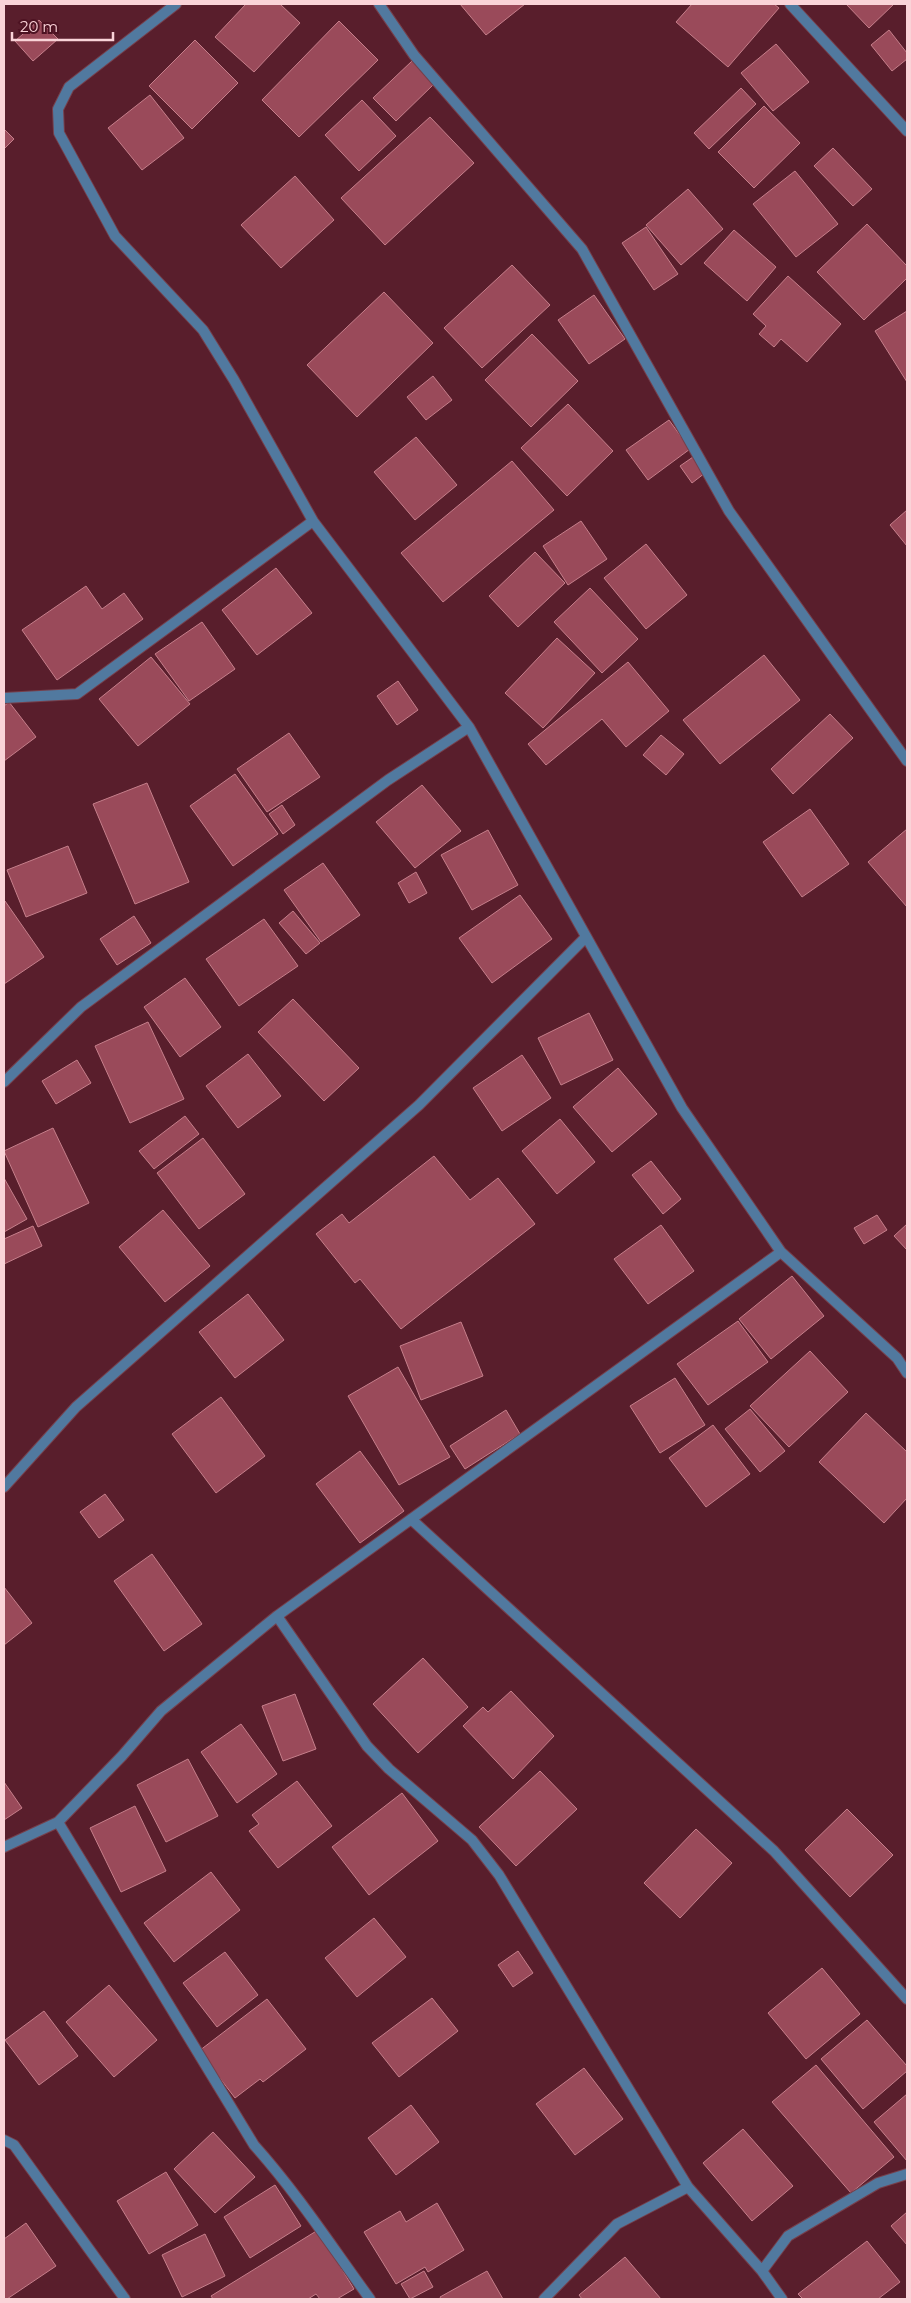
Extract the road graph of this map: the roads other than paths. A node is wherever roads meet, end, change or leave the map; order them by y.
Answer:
1 (176, 4) edge
2 (379, 4) edge
3 (790, 4) edge
4 (907, 131) edge
5 (313, 521) junction
6 (4, 698) edge
7 (468, 727) junction
8 (907, 761) edge
9 (586, 937) junction
10 (4, 1082) edge
11 (781, 1252) junction
12 (907, 1373) edge
13 (4, 1487) edge
14 (410, 1519) junction
15 (277, 1616) junction
16 (58, 1822) junction
17 (4, 1847) edge
18 (907, 1999) edge
19 (4, 2140) edge
20 (907, 2174) edge
21 (688, 2187) junction
22 (762, 2271) junction
23 (125, 2299) edge
24 (370, 2299) edge
25 (544, 2299) edge
26 (782, 2299) edge

1 - 5 street
2 - 8 street
3 - 4 street
5 - 6 street
5 - 7 street
7 - 9 street
7 - 10 street
9 - 11 street
9 - 13 street
11 - 12 street
11 - 14 street
14 - 15 street
14 - 18 street
15 - 16 street
15 - 21 street
16 - 17 street
16 - 24 street
19 - 23 street
20 - 22 street
21 - 22 street
21 - 25 street
22 - 26 street

